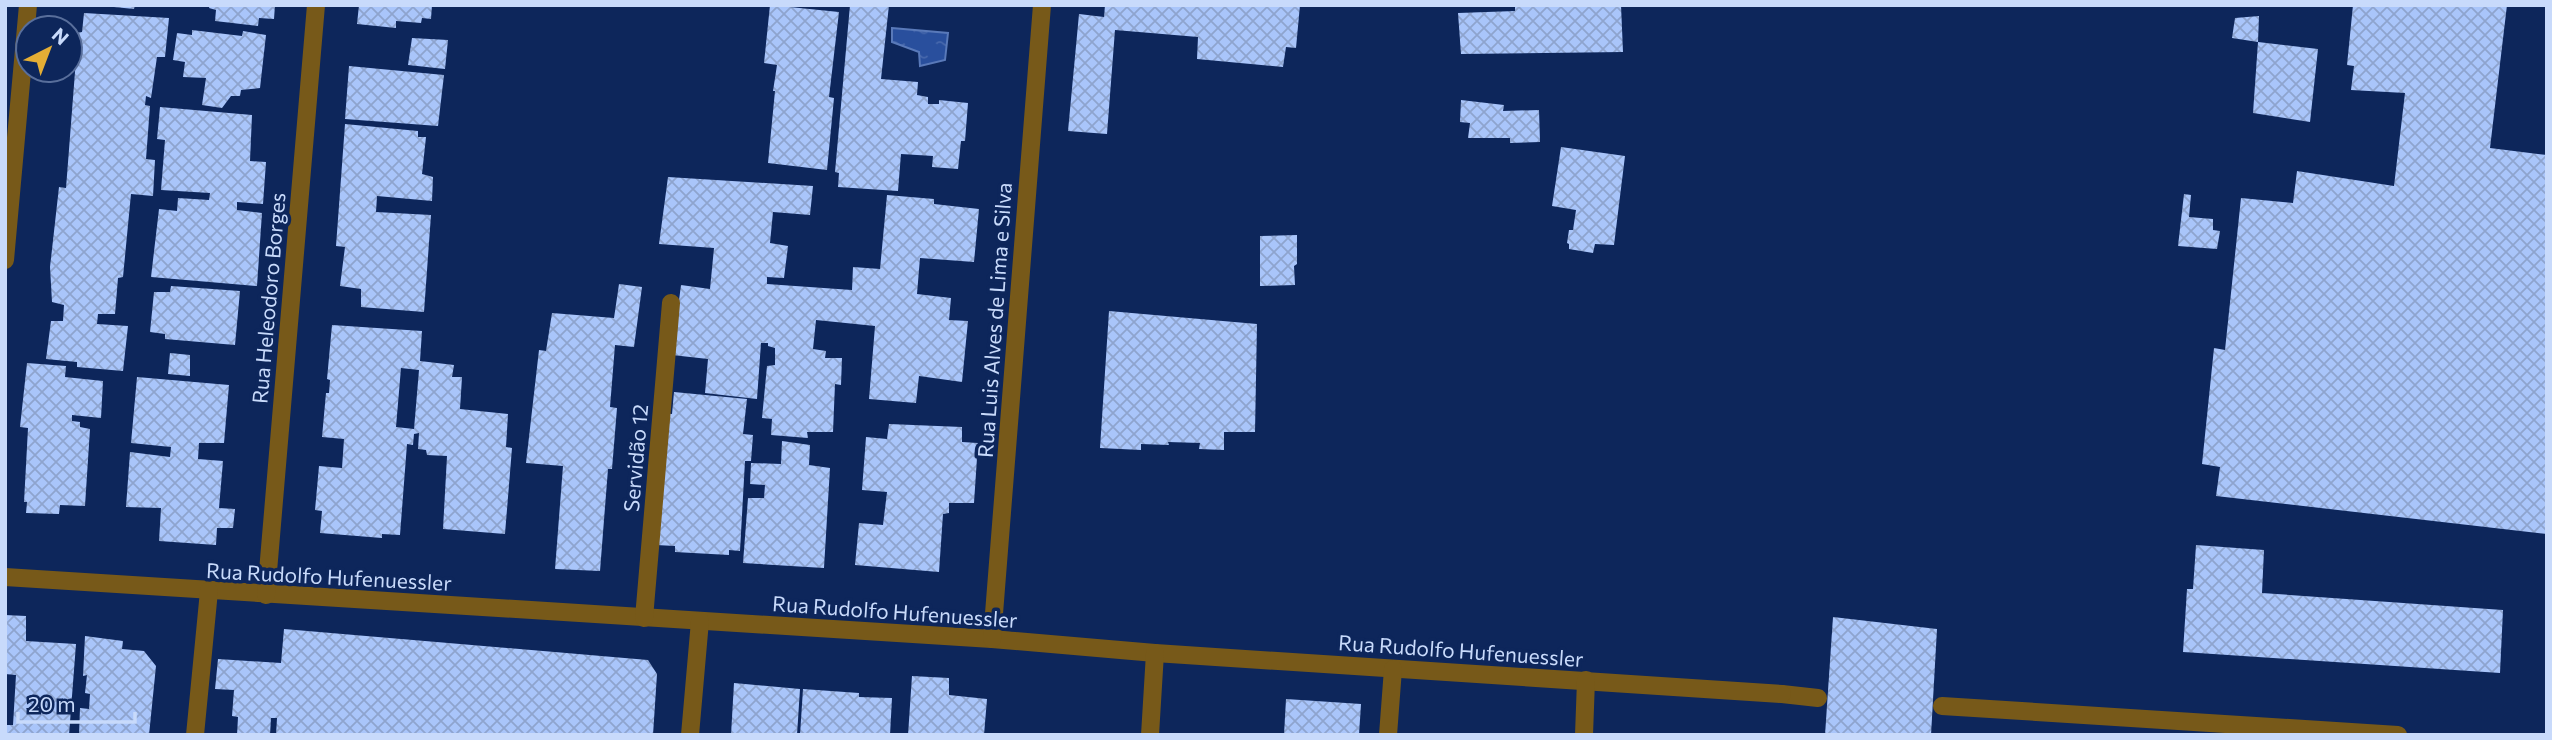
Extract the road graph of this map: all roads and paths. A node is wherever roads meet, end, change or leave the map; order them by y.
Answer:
1 (28, 5) edge
2 (316, 5) edge
3 (1042, 5) edge
4 (5, 260) edge
5 (671, 303) dead end
6 (5, 577) edge
7 (209, 591) junction
8 (266, 595) junction
9 (644, 618) junction
10 (700, 621) junction
11 (992, 639) junction
12 (1155, 653) junction
13 (1393, 669) junction
14 (1586, 680) junction
15 (1818, 698) dead end
16 (1942, 706) dead end
17 (195, 735) edge
18 (690, 735) edge
19 (1150, 735) edge
20 (1388, 735) edge
21 (1584, 735) edge
22 (2398, 735) edge

1 - 4 street
2 - 8 street, Rua Heleodoro Borges
3 - 11 street, Rua Luis Alves de Lima e Silva
5 - 9 street, Servidão 12
6 - 7 street, Rua Rudolfo Hufenuessler
7 - 8 street, Rua Rudolfo Hufenuessler
7 - 17 street
8 - 9 street, Rua Rudolfo Hufenuessler
9 - 10 street, Rua Rudolfo Hufenuessler
10 - 11 street, Rua Rudolfo Hufenuessler
10 - 18 street
11 - 12 street, Rua Rudolfo Hufenuessler
12 - 13 street, Rua Rudolfo Hufenuessler
12 - 19 street
13 - 14 street, Rua Rudolfo Hufenuessler
13 - 20 street
14 - 15 street, Rua Rudolfo Hufenuessler
14 - 21 street
16 - 22 street

